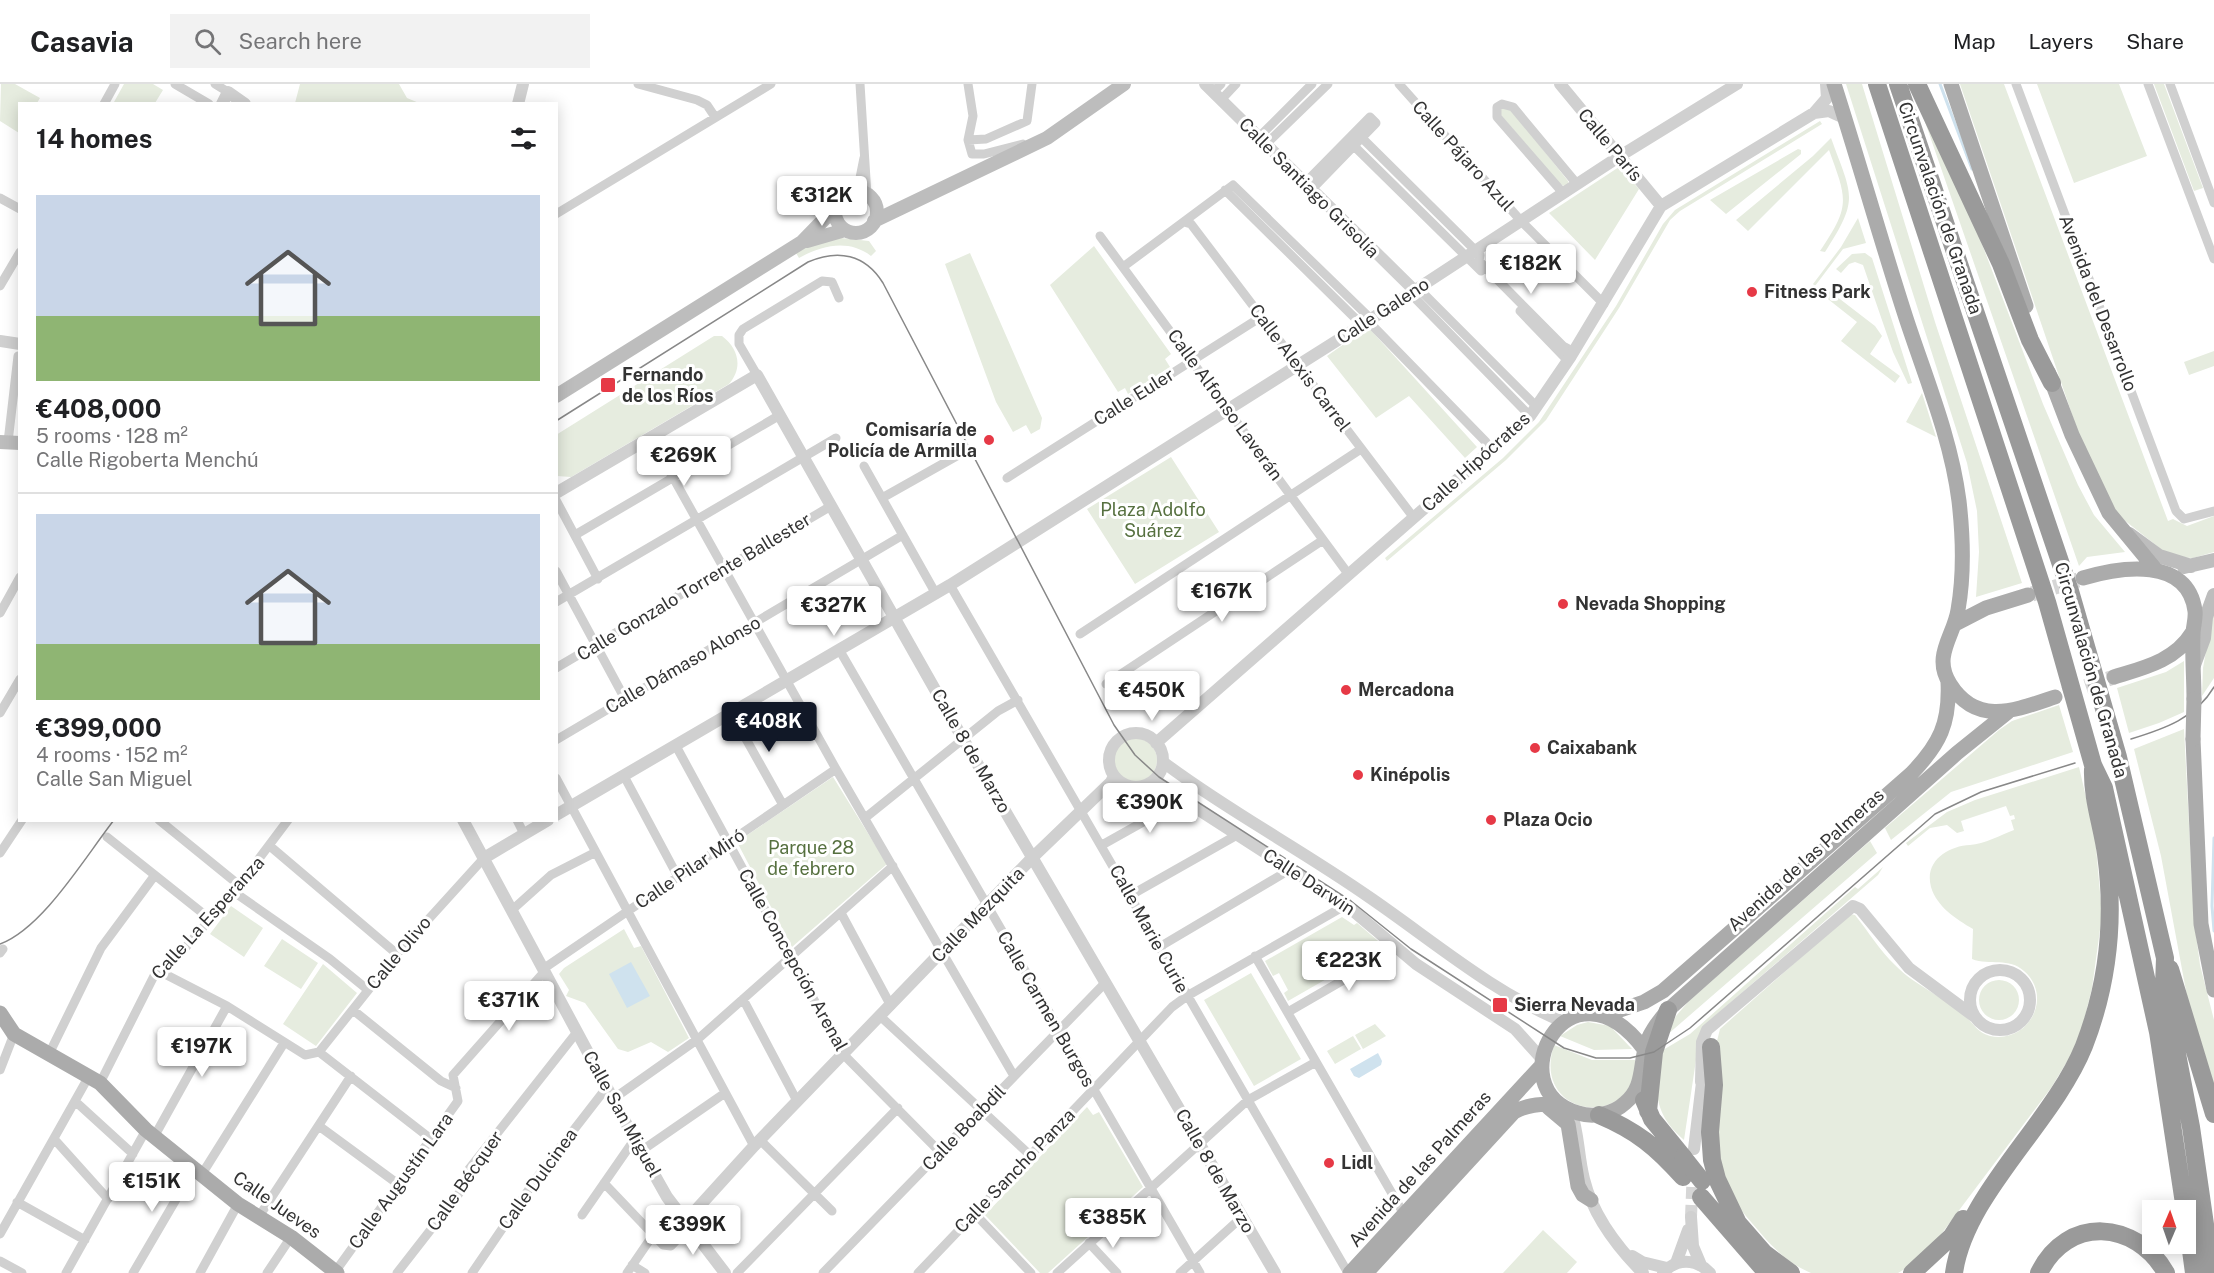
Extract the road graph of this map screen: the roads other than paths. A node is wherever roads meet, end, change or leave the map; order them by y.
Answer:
1 (115, 84) edge
2 (175, 84) edge
3 (216, 84) edge
4 (523, 84) edge
5 (638, 84) edge
6 (771, 84) edge
7 (860, 84) edge
8 (968, 84) edge
9 (1032, 84) edge
10 (1124, 84) edge
11 (1236, 84) edge
12 (1312, 84) edge
13 (1328, 84) edge
14 (1399, 84) edge
15 (1561, 84) edge
16 (1737, 84) edge
17 (1826, 84) edge
18 (1834, 84) edge
19 (1877, 84) edge
20 (1898, 84) edge
21 (1917, 84) edge
22 (1951, 84) edge
23 (2016, 84) edge
24 (2148, 84) edge
25 (2169, 84) edge
26 (1215, 90) edge
27 (228, 92) junction
28 (105, 102) edge
29 (205, 102) edge
30 (223, 102) edge
31 (242, 102) edge
32 (518, 102) edge
33 (1814, 112) junction
34 (715, 117) junction
35 (1842, 117) junction
36 (1047, 138) junction
37 (1362, 138) junction
38 (968, 140) junction
39 (1262, 142) junction
40 (1354, 146) junction
41 (865, 156) junction
42 (1620, 156) junction
43 (1577, 184) junction
44 (1308, 186) junction
45 (853, 191) junction
46 (1563, 193) junction
47 (0, 198) edge
48 (871, 199) junction
49 (913, 202) junction
50 (2214, 203) edge
51 (1661, 206) junction
52 (18, 208) edge
53 (835, 208) junction
54 (558, 213) edge
55 (874, 221) junction
56 (1184, 222) junction
57 (1522, 222) junction
58 (845, 230) junction
59 (1100, 236) dead end
60 (802, 242) junction
61 (1471, 254) junction
62 (18, 255) edge
63 (2214, 259) edge
64 (1124, 267) junction
65 (0, 286) edge
66 (1414, 291) junction
67 (839, 298) dead end
68 (1604, 304) junction
69 (1261, 317) junction
70 (1367, 322) junction
71 (0, 341) edge
72 (18, 350) edge
73 (1571, 356) junction
74 (18, 359) edge
75 (1192, 361) junction
76 (1298, 366) junction
77 (757, 375) junction
78 (2052, 382) junction
79 (558, 395) edge
80 (1227, 408) junction
81 (1533, 412) junction
82 (780, 415) junction
83 (651, 438) junction
84 (836, 438) dead end
85 (9, 442) edge
86 (1486, 442) dead end
87 (1361, 449) junction
88 (962, 453) dead end
89 (804, 458) junction
90 (864, 466) dead end
91 (673, 478) junction
92 (1007, 478) dead end
93 (558, 492) edge
94 (1290, 495) junction
95 (882, 498) junction
96 (558, 504) edge
97 (831, 506) junction
98 (2214, 511) edge
99 (1414, 518) junction
100 (697, 520) junction
101 (2122, 529) junction
102 (575, 535) junction
103 (903, 535) junction
104 (1323, 540) junction
105 (862, 560) junction
106 (2214, 560) edge
107 (2191, 566) junction
108 (724, 569) junction
109 (2159, 571) junction
110 (558, 575) edge
111 (1349, 575) junction
112 (2083, 578) tunnel mouth
113 (598, 579) junction
114 (18, 581) edge
115 (2214, 583) edge
116 (950, 585) junction
117 (936, 594) junction
118 (569, 595) junction
119 (2028, 595) tunnel mouth
120 (2214, 596) edge
121 (558, 601) edge
122 (2195, 611) junction
123 (0, 613) edge
124 (895, 619) junction
125 (755, 623) junction
126 (1955, 624) junction
127 (2192, 633) junction
128 (1080, 634) dead end
129 (596, 645) junction
130 (840, 651) junction
131 (2194, 665) junction
132 (558, 667) edge
133 (2114, 677) tunnel mouth
134 (788, 681) junction
135 (18, 682) edge
136 (1948, 682) junction
137 (1106, 684) dead end
138 (2055, 697) tunnel mouth
139 (625, 699) junction
140 (1018, 700) junction
141 (2008, 712) junction
142 (0, 713) edge
143 (732, 714) junction
144 (558, 739) edge
145 (963, 739) junction
146 (1156, 743) junction
147 (675, 746) junction
148 (1163, 762) junction
149 (2093, 765) junction
150 (836, 769) junction
151 (624, 776) junction
152 (1114, 777) junction
153 (914, 779) junction
154 (1154, 781) junction
155 (558, 782) edge
156 (1184, 799) junction
157 (783, 805) junction
158 (572, 807) junction
159 (1081, 810) junction
160 (558, 814) edge
161 (1877, 814) junction
162 (865, 818) junction
163 (21, 822) edge
164 (161, 822) edge
165 (287, 822) edge
166 (464, 822) edge
167 (518, 822) edge
168 (545, 822) edge
169 (1863, 827) junction
170 (0, 832) edge
171 (524, 834) junction
172 (1238, 835) junction
173 (108, 837) dead end
174 (9, 839) junction
175 (728, 843) junction
176 (1102, 845) junction
177 (271, 847) junction
178 (596, 852) junction
179 (0, 853) edge
180 (484, 858) junction
181 (1032, 858) junction
182 (893, 867) junction
183 (1291, 870) junction
184 (155, 875) junction
185 (678, 877) junction
186 (236, 889) junction
187 (1131, 895) junction
188 (1346, 905) junction
189 (987, 906) junction
190 (512, 910) junction
191 (627, 911) junction
192 (841, 913) junction
193 (210, 919) junction
194 (1161, 946) junction
195 (1397, 949) junction
196 (943, 952) junction
197 (397, 954) junction
198 (1255, 956) junction
199 (791, 957) junction
200 (2165, 958) junction
201 (544, 970) junction
202 (164, 972) junction
203 (1105, 982) junction
204 (368, 990) junction
205 (1937, 990) junction
206 (2214, 990) edge
207 (1971, 992) junction
208 (1187, 996) junction
209 (743, 999) junction
210 (227, 1006) junction
211 (891, 1006) junction
212 (353, 1010) junction
213 (1668, 1010) junction
214 (1288, 1012) junction
215 (0, 1013) edge
216 (1605, 1015) junction
217 (881, 1017) junction
218 (1975, 1017) junction
219 (1720, 1019) junction
220 (1564, 1022) junction
221 (1059, 1031) junction
222 (577, 1032) junction
223 (14, 1034) junction
224 (698, 1039) junction
225 (1140, 1040) junction
226 (284, 1043) junction
227 (1711, 1047) junction
228 (1644, 1049) junction
229 (50, 1052) junction
230 (319, 1052) junction
231 (844, 1055) junction
232 (1316, 1062) junction
233 (1542, 1062) junction
234 (0, 1070) edge
235 (351, 1076) junction
236 (1014, 1076) junction
237 (94, 1080) junction
238 (1640, 1082) junction
239 (1701, 1082) junction
240 (456, 1088) junction
241 (1093, 1090) junction
242 (610, 1093) junction
243 (725, 1093) junction
244 (1248, 1100) junction
245 (797, 1101) junction
246 (76, 1102) junction
247 (1541, 1104) junction
248 (898, 1108) junction
249 (1566, 1108) junction
250 (982, 1109) junction
251 (1647, 1111) junction
252 (2214, 1114) edge
253 (1596, 1115) junction
254 (319, 1126) junction
255 (150, 1133) junction
256 (1579, 1137) junction
257 (431, 1139) junction
258 (54, 1140) junction
259 (634, 1140) junction
260 (757, 1143) junction
261 (1199, 1144) junction
262 (641, 1151) junction
263 (940, 1152) junction
264 (1688, 1153) junction
265 (133, 1154) junction
266 (1030, 1155) junction
267 (198, 1171) junction
268 (2001, 1174) junction
269 (604, 1183) junction
270 (398, 1184) junction
271 (1150, 1189) junction
272 (1702, 1189) junction
273 (815, 1194) junction
274 (108, 1199) junction
275 (1591, 1200) junction
276 (2183, 1200) edge
277 (17, 1202) junction
278 (238, 1204) junction
279 (832, 1211) dead end
280 (975, 1214) junction
281 (582, 1215) dead end
282 (1405, 1216) junction
283 (1242, 1217) junction
284 (258, 1218) junction
285 (1737, 1221) junction
286 (687, 1224) junction
287 (0, 1234) edge
288 (653, 1235) junction
289 (291, 1237) junction
290 (85, 1240) junction
291 (1089, 1243) junction
292 (1626, 1253) junction
293 (2191, 1254) edge
294 (0, 1261) edge
295 (1193, 1261) junction
296 (1668, 1268) edge
297 (630, 1269) edge
298 (1705, 1269) edge
299 (1954, 1269) edge
300 (336, 1272) edge
301 (22, 1273) edge
302 (66, 1273) edge
303 (133, 1273) edge
304 (200, 1273) edge
305 (267, 1273) edge
306 (397, 1273) edge
307 (472, 1273) edge
308 (645, 1273) edge
309 (725, 1273) edge
310 (737, 1273) edge
311 (823, 1273) edge
312 (918, 1273) edge
313 (1031, 1273) edge
314 (1057, 1273) edge
315 (1117, 1273) edge
316 (1180, 1273) edge
317 (1200, 1273) edge
318 (1275, 1273) edge
319 (1349, 1273) edge
320 (1366, 1273) edge
321 (1643, 1273) edge
322 (1767, 1273) edge
323 (1791, 1273) edge
324 (1912, 1273) edge
325 (2039, 1273) edge
326 (2166, 1273) edge
327 (2194, 1273) edge
328 (2212, 1273) edge

1 - 28 street
2 - 29 street
3 - 27 street
4 - 32 street
5 - 34 street
6 - 34 street
7 - 41 street
8 - 38 street
9 - 38 street
10 - 36 main road
11 - 26 street
12 - 39 street
13 - 39 street
14 - 57 street, Calle Pájaro Azul
15 - 42 street, Calle París
16 - 42 street, Calle Galeno
17 - 33 street
18 - 35 main road, Avenida de las Palmeras
19 - 149 highway, Circunvalación de Granada
20 - 200 highway, Circunvalación de Granada
21 - 78 highway
22 - 78 main road
23 - 98 street, Avenida del Desarrollo
24 - 63 street
25 - 50 street
26 - 39 street, Calle Santiago Grisolía
27 - 30 street
27 - 31 street
33 - 35 street
33 - 51 street, Calle Hipócrates
34 - 54 street
35 - 126 main road, Avenida de las Palmeras
36 - 38 street
36 - 49 main road
37 - 40 street
37 - 44 street
37 - 61 street
39 - 44 street, Calle Santiago Grisolía
40 - 44 street
40 - 61 street
41 - 45 street
41 - 48 street
42 - 43 street, Calle Galeno
42 - 51 street, Calle París
43 - 46 street, Calle Galeno
43 - 46 street
44 - 66 street, Calle Santiago Grisolía
45 - 48 main road
45 - 53 main road
46 - 57 street, Calle Galeno
47 - 52 street
48 - 49 main road
48 - 55 main road
49 - 55 main road
51 - 68 street, Calle Hipócrates
53 - 58 main road
53 - 60 main road
55 - 58 main road
56 - 64 street
56 - 69 street, Calle Alexis Carrel
56 - 70 street
57 - 61 street, Calle Galeno
57 - 68 street, Calle Pájaro Azul
58 - 60 main road
59 - 64 street, Calle Alfonso Laverán
60 - 79 main road
61 - 66 street, Calle Galeno
61 - 73 street
62 - 65 street
64 - 75 street, Calle Alfonso Laverán
66 - 70 street, Calle Galeno
66 - 81 street
67 - 77 street, Calle 8 de Marzo
68 - 73 street, Calle Hipócrates
69 - 75 street, Calle Euler
69 - 76 street, Calle Alexis Carrel
70 - 76 street, Calle Galeno
70 - 86 street
71 - 72 street
73 - 81 street, Calle Hipócrates
74 - 85 street
75 - 80 street, Calle Alfonso Laverán
75 - 92 street, Calle Euler
76 - 80 street, Calle Galeno
76 - 87 street, Calle Alexis Carrel
77 - 82 street, Calle 8 de Marzo
77 - 83 street
78 - 101 main road
80 - 94 street, Calle Alfonso Laverán
80 - 116 street, Calle Galeno
81 - 99 street, Calle Hipócrates
82 - 89 street, Calle 8 de Marzo
82 - 91 street
83 - 91 street
83 - 93 street
84 - 89 street
87 - 94 street
87 - 99 street, Calle Alexis Carrel
88 - 95 street
89 - 97 street, Calle 8 de Marzo
89 - 100 street
90 - 95 street
91 - 100 street
91 - 102 street
94 - 104 street, Calle Alfonso Laverán
94 - 128 street
95 - 103 street
96 - 102 street
97 - 105 street, Calle 8 de Marzo
97 - 108 street, Calle Gonzalo Torrente Ballester
99 - 111 street, Calle Hipócrates
100 - 108 street
100 - 113 street
101 - 107 main road
101 - 109 main road
102 - 113 street
103 - 105 street, Calle Dámaso Alonso
103 - 117 street
104 - 111 street, Calle Alfonso Laverán
104 - 137 street
105 - 124 street, Calle 8 de Marzo
105 - 125 street, Calle Dámaso Alonso
106 - 107 main road
107 - 109 main road
108 - 125 street
108 - 129 street, Calle Gonzalo Torrente Ballester
109 - 112 main road
109 - 122 main road
110 - 118 street
111 - 146 street, Calle Hipócrates
113 - 118 street
114 - 123 street
115 - 122 main road
116 - 117 street, Calle Galeno
116 - 140 street, Calle Marie Curie
117 - 124 street, Calle Galeno
118 - 121 street
118 - 129 street
119 - 126 main road
120 - 131 main road
122 - 127 main road
124 - 130 street, Calle Galeno
124 - 145 street, Calle 8 de Marzo
125 - 134 street
125 - 139 street, Calle Dámaso Alonso
126 - 136 main road, Avenida de las Palmeras
127 - 131 main road
127 - 133 main road
129 - 132 street, Calle Gonzalo Torrente Ballester
129 - 139 street
130 - 134 street, Calle Galeno
130 - 153 street, Calle Carmen Burgos
131 - 206 main road, bridge
134 - 143 street, Calle Galeno
134 - 150 street
135 - 142 street
136 - 141 main road
136 - 161 main road, Avenida de las Palmeras
138 - 141 main road
139 - 144 street, Calle Dámaso Alonso
140 - 145 street
140 - 159 street, Calle Marie Curie
141 - 161 main road, Avenida de las Palmeras
143 - 147 street, Calle Galeno
143 - 157 street
145 - 153 street
145 - 181 street, Calle 8 de Marzo
146 - 148 street
146 - 152 street
147 - 151 street, Calle Galeno
147 - 175 street, Calle Concepción Arenal
148 - 154 street
148 - 220 street, Calle Darwin
149 - 268 highway
149 - 276 highway, Circunvalación de Granada
150 - 157 street, Calle Pilar Miró
150 - 162 street
151 - 158 street, Calle Galeno
151 - 185 street
152 - 154 street
152 - 159 street, Calle Mezquita
153 - 162 street
153 - 189 street, Calle Carmen Burgos
154 - 156 street, Calle Darwin
155 - 158 street
156 - 172 street, Calle Darwin
156 - 176 street
157 - 175 street, Calle Pilar Miró
158 - 160 street, Calle Galeno
158 - 178 street
159 - 176 street, Calle Marie Curie
159 - 181 street, Calle Mezquita
161 - 169 main road, Avenida de las Palmeras
162 - 182 street
163 - 174 street
164 - 186 street
165 - 177 street, Calle La Esperanza
166 - 180 street, Calle San Miguel
167 - 171 street
168 - 171 street
169 - 213 main road, Avenida de las Palmeras
169 - 216 main road, Avenida de las Palmeras
170 - 174 street
171 - 180 street
172 - 183 street, Calle Darwin
172 - 187 street
173 - 184 street
174 - 179 street
175 - 185 street, Calle Pilar Miró
175 - 199 street, Calle Concepción Arenal
176 - 187 street, Calle Marie Curie
177 - 186 street, Calle La Esperanza
177 - 197 street
178 - 190 street
178 - 191 street
180 - 190 street, Calle San Miguel
180 - 197 street, Calle Olivo
181 - 189 street, Calle Mezquita
181 - 203 street, Calle 8 de Marzo
182 - 192 street, Calle Dulcinea
182 - 196 street
183 - 188 street, Calle Darwin
183 - 194 street
184 - 193 street
184 - 229 street
185 - 191 street, Calle Pilar Miró
186 - 193 street, Calle La Esperanza
186 - 204 street
187 - 194 street, Calle Marie Curie
188 - 195 street, Calle Darwin
188 - 198 street, Calle Sancho Panza
189 - 196 street, Calle Mezquita
189 - 221 street, Calle Carmen Burgos
190 - 201 street, Calle San Miguel
191 - 201 street, Calle Pilar Miró
191 - 224 street
192 - 199 street, Calle Dulcinea
192 - 211 street
193 - 202 street, Calle La Esperanza
194 - 208 street, Calle Marie Curie
195 - 214 street
195 - 233 street, Calle Darwin
196 - 211 street, Calle Mezquita
196 - 236 street
197 - 204 street, Calle Olivo
198 - 208 street, Calle Sancho Panza
198 - 214 street
199 - 209 street, Calle Dulcinea
199 - 231 street, Calle Concepción Arenal
200 - 252 highway
200 - 328 highway, Circunvalación de Granada
201 - 222 street, Calle San Miguel
201 - 240 street, Calle Pilar Miró
202 - 210 street
202 - 237 street, Calle La Esperanza
203 - 221 street, Calle Boabdil
203 - 225 street, Calle 8 de Marzo
204 - 212 street, Calle Olivo
205 - 207 street
205 - 218 street
205 - 219 street
207 - 218 street
207 - 218 street
208 - 225 street, Calle Sancho Panza
208 - 244 street, Calle Marie Curie
209 - 224 street, Calle Dulcinea
209 - 245 street
210 - 226 street
210 - 255 street
211 - 217 street, Calle Mezquita
212 - 230 street, Calle Olivo
212 - 240 street
213 - 228 main road, Avenida de las Palmeras
213 - 251 highway
214 - 232 street
215 - 223 main road, Calle Jueves
216 - 220 main road
216 - 228 main road
217 - 231 street, Calle Mezquita
217 - 250 street
219 - 227 street
219 - 239 street
220 - 233 main road
221 - 236 street, Calle Boabdil
221 - 241 street, Calle Carmen Burgos
222 - 242 street, Calle San Miguel
222 - 306 street, Calle Bécquer
223 - 229 main road, Calle Jueves
223 - 234 street
224 - 242 street, Calle Dulcinea
224 - 243 street
225 - 241 street, Calle Sancho Panza
225 - 261 street, Calle 8 de Marzo
226 - 230 street
226 - 267 street
227 - 239 street
227 - 285 highway
228 - 238 main road
229 - 237 main road, Calle Jueves
230 - 235 street
231 - 245 street, Calle Mezquita
231 - 248 street, Calle Concepción Arenal
232 - 244 street
232 - 282 street
233 - 249 main road
233 - 282 main road, Avenida de las Palmeras
235 - 254 street
235 - 257 street
236 - 250 street, Calle Boabdil
237 - 246 street
237 - 255 main road, Calle Jueves
238 - 251 highway
238 - 253 main road
239 - 264 street
240 - 257 street, Calle Augustín Lara
241 - 266 street, Calle Sancho Panza
241 - 271 street, Calle Carmen Burgos
242 - 259 street, Calle San Miguel
242 - 307 street, Calle Dulcinea
243 - 260 street
243 - 262 street
244 - 261 street
244 - 319 street, Calle Marie Curie
245 - 260 street, Calle Mezquita
246 - 258 street
246 - 265 street
247 - 249 main road, Avenida de las Palmeras
247 - 275 main road
247 - 320 main road, Avenida de las Palmeras
248 - 263 street, Calle Concepción Arenal
248 - 273 street
249 - 253 main road
249 - 256 street
250 - 263 street, Calle Boabdil
250 - 266 street
251 - 264 highway
253 - 256 street
253 - 272 highway
254 - 270 street
254 - 284 street
255 - 265 street
255 - 267 main road, Calle Jueves
256 - 275 street
257 - 270 street, Calle Augustín Lara
258 - 274 street
258 - 277 street
259 - 262 street, Calle San Miguel
259 - 269 street
260 - 273 street
260 - 286 street, Calle Mezquita
261 - 271 street
261 - 283 street, Calle 8 de Marzo
262 - 286 street, Calle San Miguel
263 - 311 street, Calle Boabdil
264 - 272 highway, bridge
265 - 274 street
266 - 280 street, Calle Sancho Panza
267 - 278 main road, Calle Jueves
267 - 303 street
268 - 299 highway
268 - 324 highway
269 - 281 street
269 - 288 street
270 - 300 street, Calle Augustín Lara
271 - 291 street
271 - 295 street, Calle Carmen Burgos
272 - 285 highway
272 - 322 highway
273 - 279 street
273 - 310 street
274 - 290 street
275 - 292 street
277 - 287 street
277 - 290 street
278 - 284 main road, Calle Jueves
278 - 304 street
280 - 312 street, Calle Sancho Panza
280 - 313 street
282 - 319 main road, Avenida de las Palmeras
283 - 295 street
283 - 318 street, Calle 8 de Marzo
284 - 289 main road, Calle Jueves
285 - 323 highway
286 - 288 street
286 - 309 street, Calle San Miguel
288 - 297 street
289 - 300 main road, Calle Jueves
289 - 305 street
290 - 302 street
291 - 314 street
291 - 315 street
292 - 296 street
292 - 321 street
293 - 327 highway, Circunvalación de Granada
294 - 301 street
295 - 316 street
295 - 317 street, Calle Carmen Burgos
296 - 298 street
296 - 298 street
297 - 308 street
325 - 326 highway

